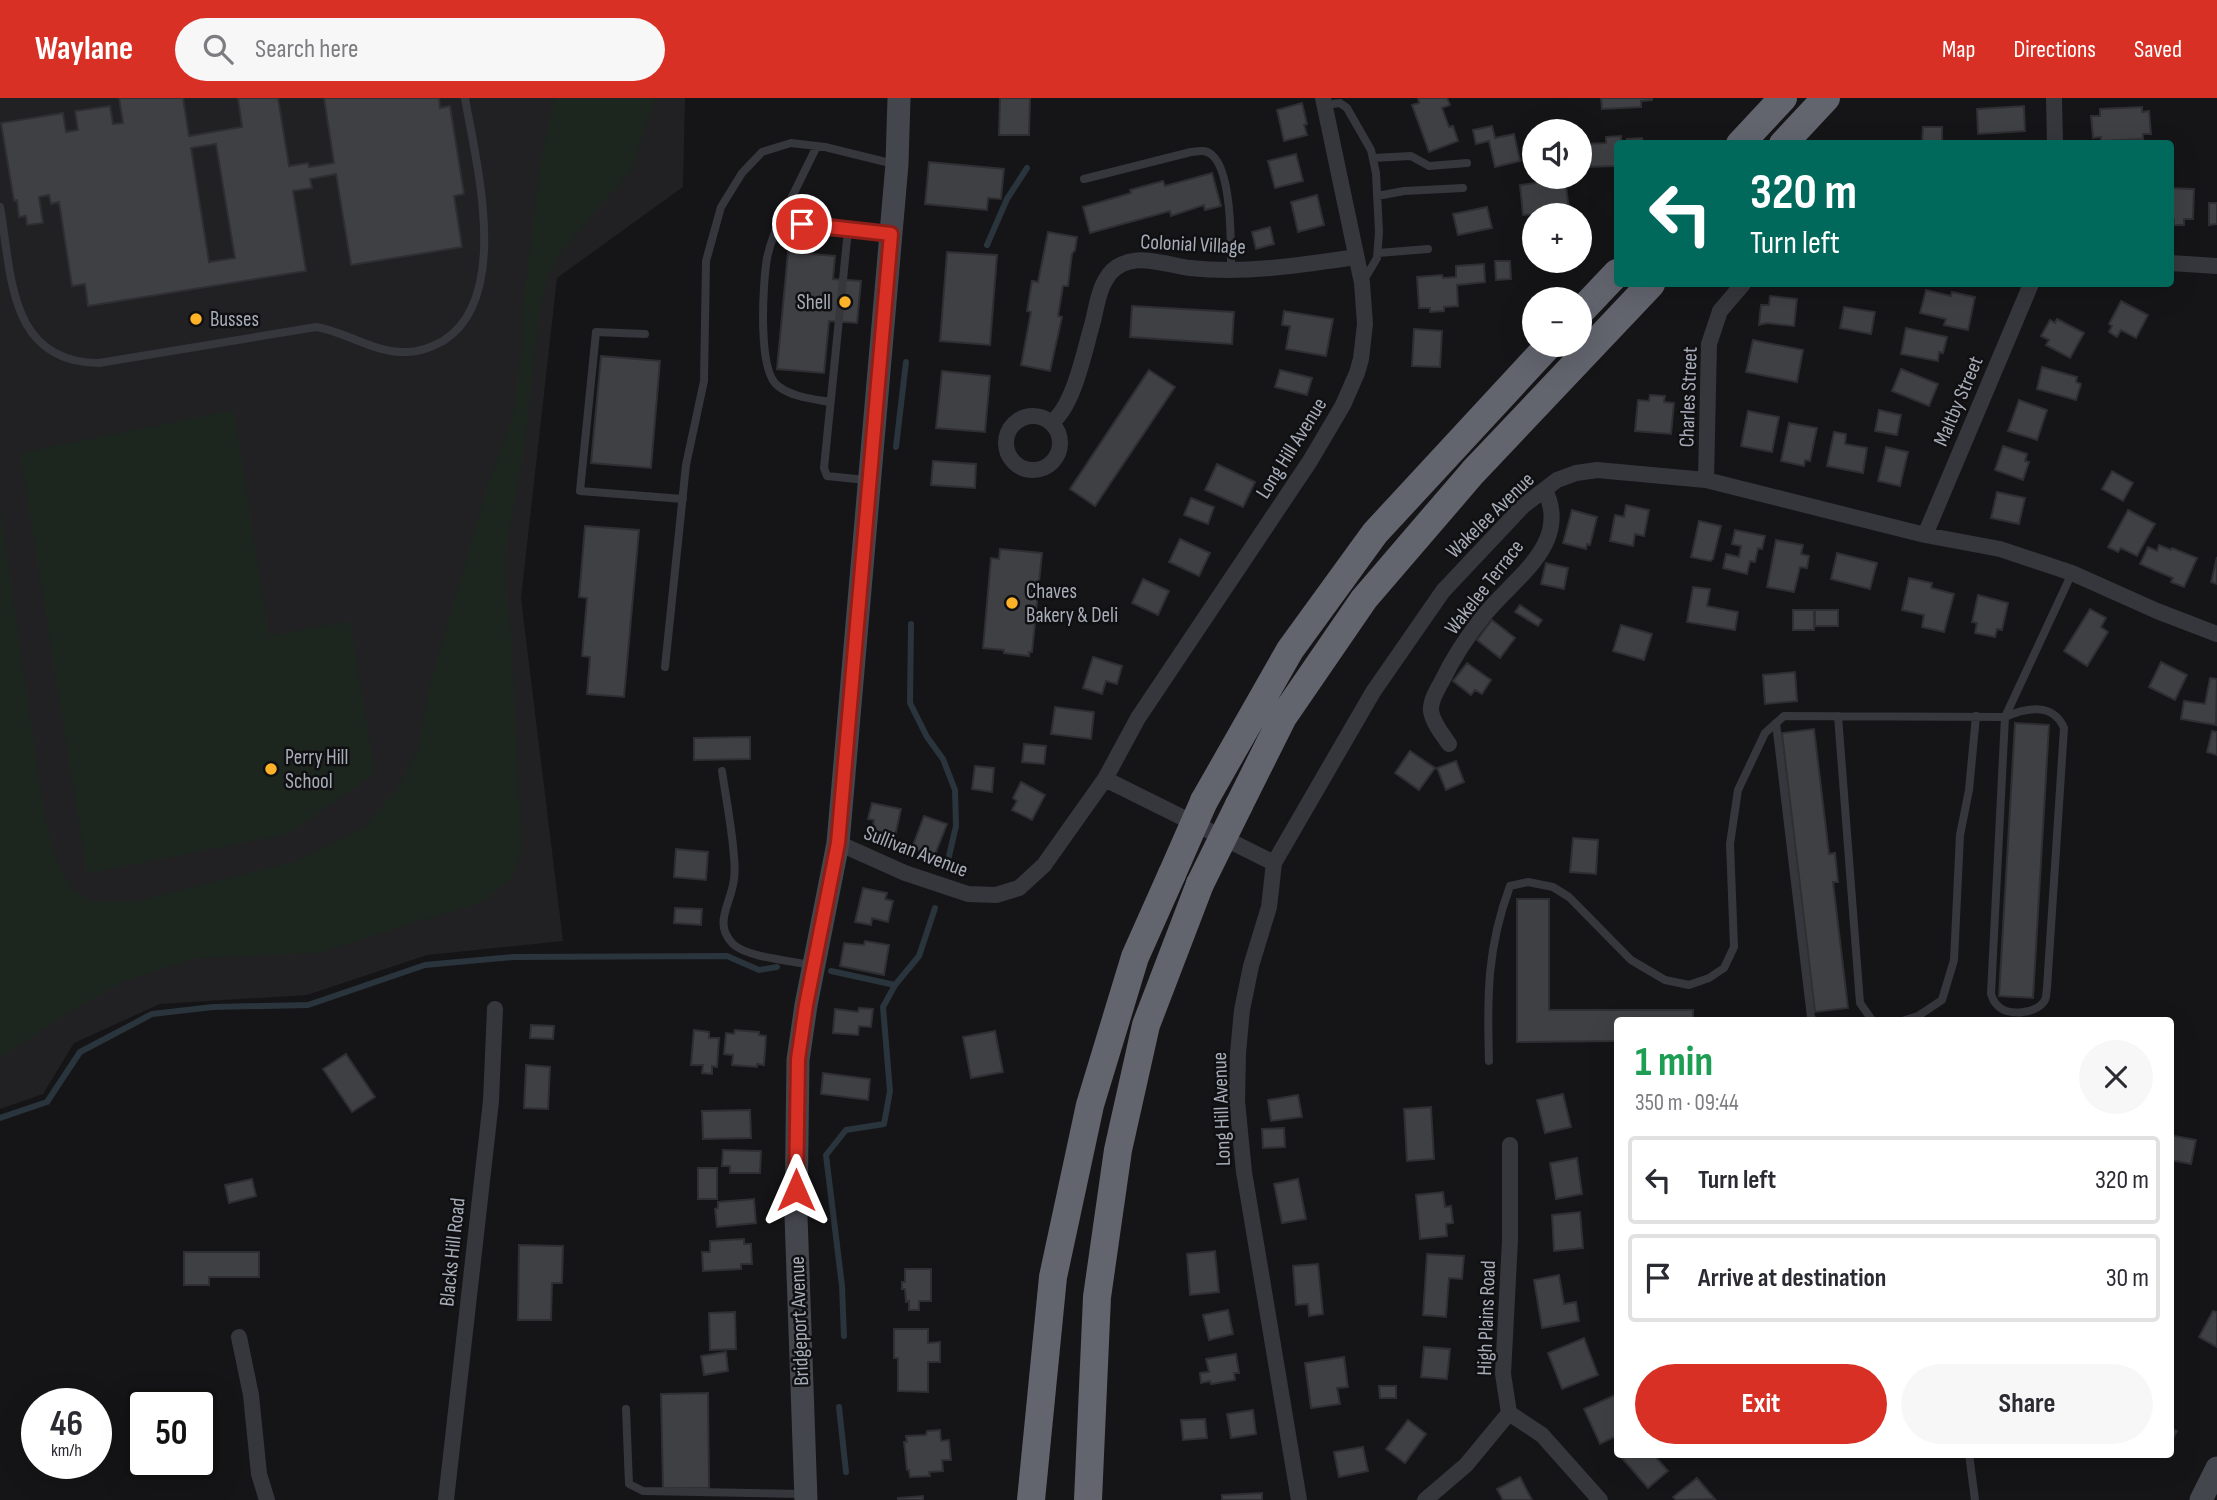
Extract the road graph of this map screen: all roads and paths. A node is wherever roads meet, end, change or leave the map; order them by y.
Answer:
1 (465, 98) edge
2 (899, 98) edge
3 (1783, 98) edge
4 (1826, 98) edge
5 (2054, 98) edge
6 (1324, 101) edge
7 (1744, 140) edge
8 (1787, 140) edge
9 (2055, 140) edge
10 (817, 146) junction
11 (1373, 158) junction
12 (1468, 163) dead end
13 (897, 164) junction
14 (1084, 179) dead end
15 (1463, 188) dead end
16 (1377, 196) junction
17 (0, 207) edge
18 (779, 221) junction
19 (848, 230) junction
20 (891, 234) junction
21 (1428, 249) dead end
22 (1378, 253) junction
23 (1356, 257) junction
24 (2174, 263) edge
25 (2217, 265) edge
26 (1231, 268) junction
27 (1614, 276) edge
28 (1362, 283) junction
29 (1648, 287) edge
30 (1740, 287) edge
31 (2030, 287) edge
32 (1592, 299) edge
33 (645, 334) dead end
34 (1538, 357) edge
35 (830, 402) junction
36 (1051, 423) dead end
37 (1706, 480) junction
38 (869, 481) junction
39 (1545, 489) junction
40 (683, 499) junction
41 (1925, 535) junction
42 (2072, 572) junction
43 (2217, 634) edge
44 (665, 667) dead end
45 (1838, 716) junction
46 (1976, 716) junction
47 (2005, 717) junction
48 (1776, 723) junction
49 (1449, 744) dead end
50 (722, 771) dead end
51 (1105, 779) junction
52 (838, 843) junction
53 (1274, 863) junction
54 (1019, 888) joint
55 (814, 966) junction
56 (495, 1009) dead end
57 (1811, 1017) edge
58 (1870, 1017) edge
59 (1915, 1017) edge
60 (1489, 1061) dead end
61 (1510, 1144) dead end
62 (1097, 1297) junction
63 (239, 1336) dead end
64 (626, 1409) dead end
65 (1509, 1413) junction
66 (1970, 1458) edge
67 (2217, 1468) edge
68 (805, 1497) edge
69 (267, 1500) edge
70 (446, 1500) edge
71 (1031, 1500) edge
72 (1088, 1500) edge
73 (1105, 1500) edge
74 (1299, 1500) edge
75 (1425, 1500) edge
76 (1600, 1500) edge
77 (1975, 1500) edge
78 (2201, 1500) edge

1 - 17 lane
2 - 13 main road, Bridgeport Avenue
3 - 7 highway
4 - 8 highway
5 - 9 street
6 - 11 lane
6 - 23 street, Long Hill Avenue
10 - 13 lane
10 - 18 lane
10 - 40 lane
11 - 12 lane
11 - 16 lane
13 - 20 main road, Bridgeport Avenue
14 - 26 lane
15 - 16 lane
16 - 22 lane
18 - 19 lane
18 - 35 lane
19 - 20 lane
19 - 35 lane
20 - 38 main road, Bridgeport Avenue
21 - 22 lane
22 - 28 lane
23 - 26 street, Colonial Village
23 - 28 street, Long Hill Avenue
24 - 25 street
26 - 36 street, Colonial Village
27 - 32 highway
28 - 51 street, Long Hill Avenue
29 - 62 highway, bridge
30 - 37 street, Charles Street
31 - 41 street, Maltby Street
33 - 40 lane
34 - 71 highway, bridge
35 - 38 lane
37 - 39 street, Wakelee Avenue
37 - 41 street, Wakelee Avenue
38 - 52 main road, Bridgeport Avenue
39 - 49 street, Wakelee Terrace
39 - 53 street, Wakelee Avenue
40 - 44 lane
41 - 42 street, Wakelee Avenue
42 - 43 street, Wakelee Avenue
42 - 47 lane
45 - 46 lane
45 - 48 lane
45 - 58 lane
46 - 47 lane
46 - 59 lane
47 - 47 lane
48 - 57 lane
48 - 60 lane
50 - 55 lane
51 - 53 street
51 - 54 street, Long Hill Avenue
52 - 54 street, Sullivan Avenue
52 - 55 main road, Bridgeport Avenue
53 - 74 street, Long Hill Avenue
55 - 68 main road, Bridgeport Avenue
56 - 70 street, Blacks Hill Road
61 - 65 street, High Plains Road
62 - 72 highway
62 - 73 highway
63 - 69 street
64 - 68 lane
65 - 75 street
65 - 76 street
66 - 77 lane
67 - 78 main road

